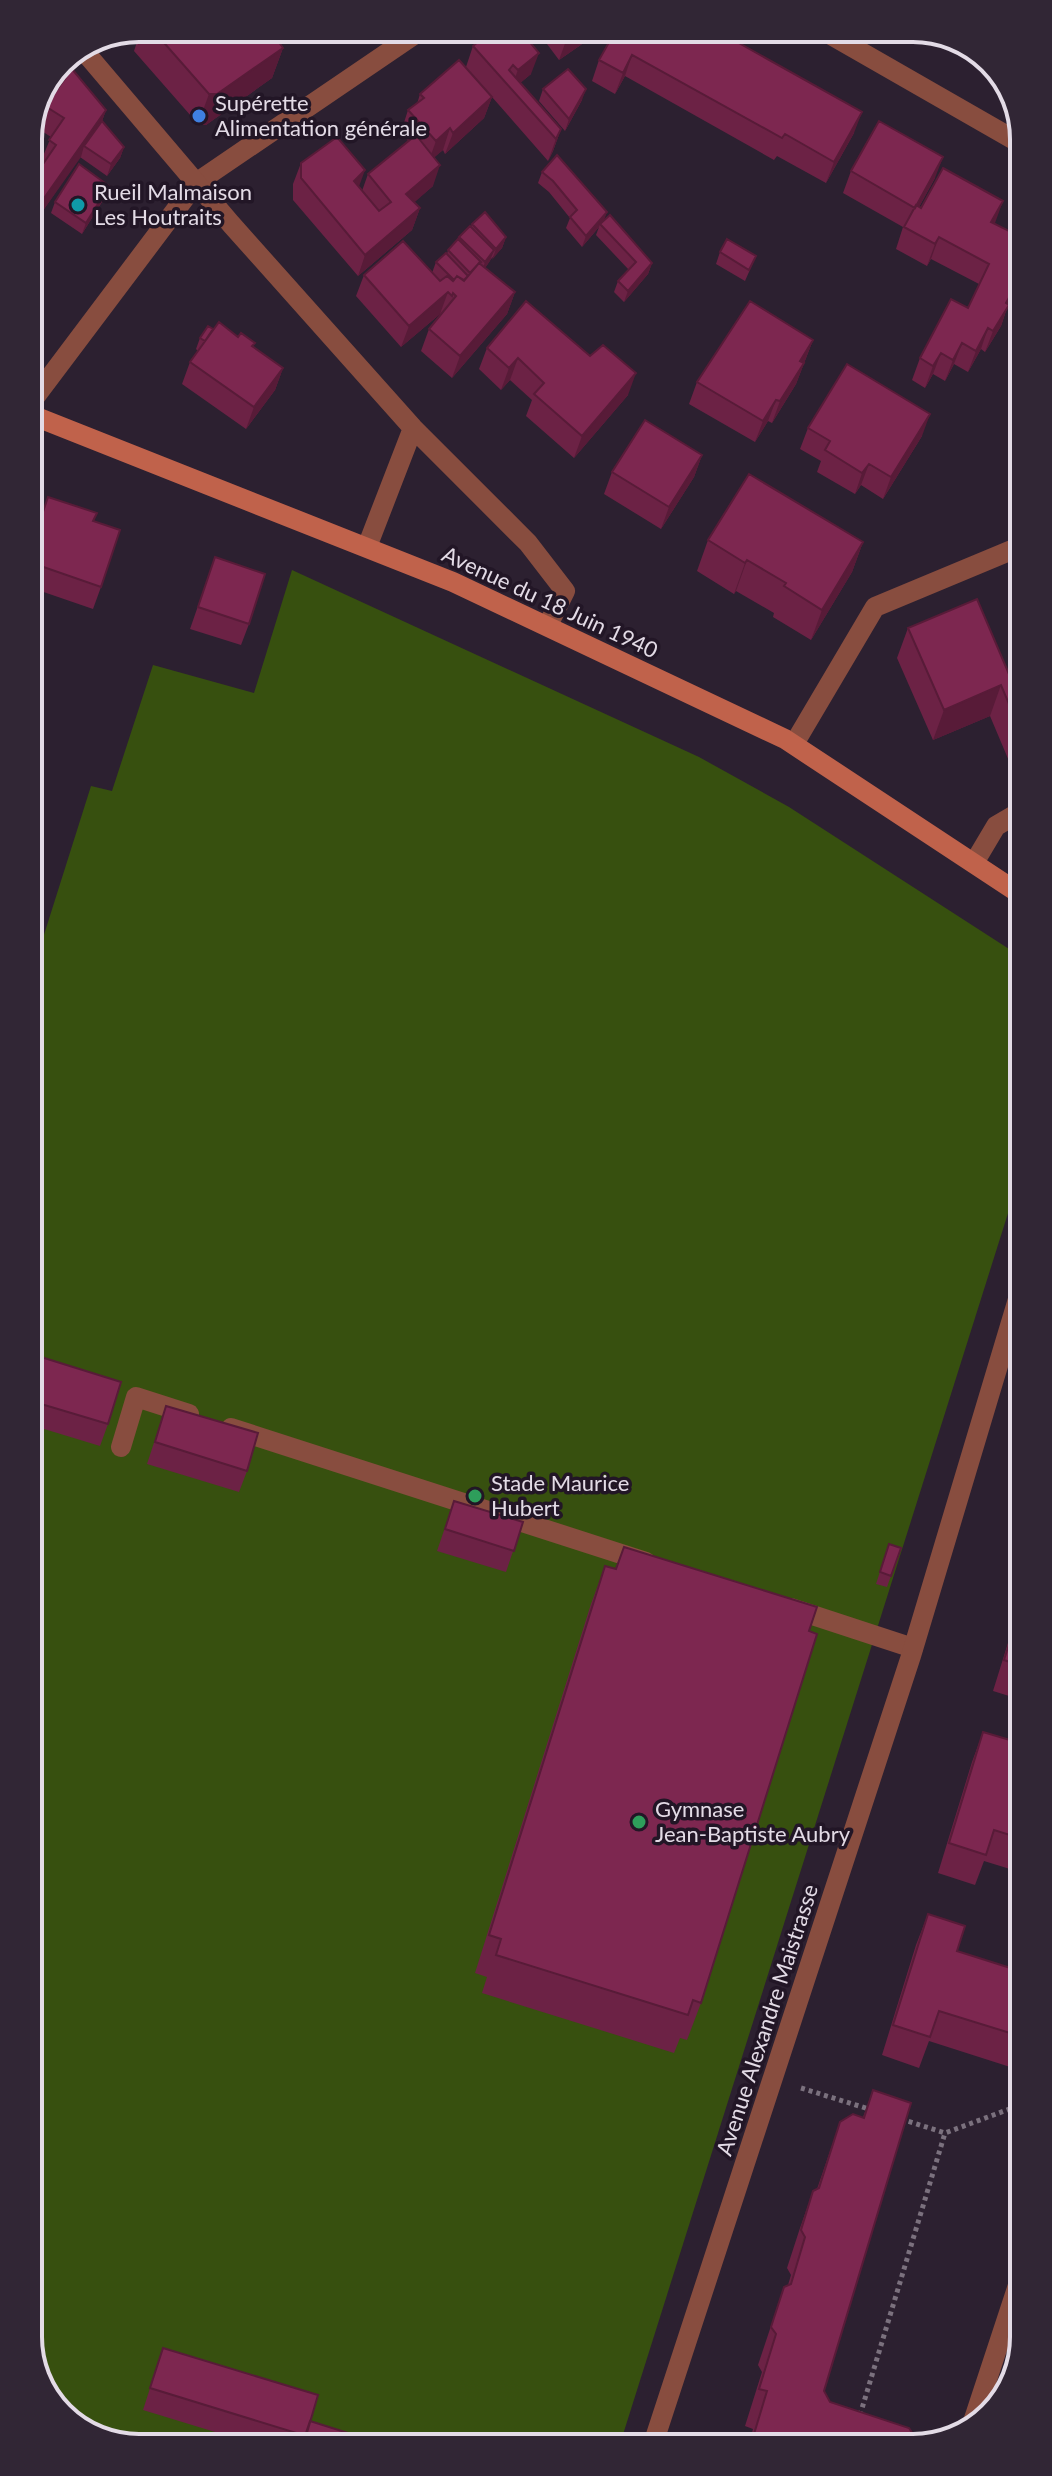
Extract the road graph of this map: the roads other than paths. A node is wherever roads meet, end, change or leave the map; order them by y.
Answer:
1 (403, 42) edge
2 (843, 42) edge
3 (88, 56) edge
4 (1010, 137) edge
5 (196, 183) junction
6 (42, 388) edge
7 (42, 419) edge
8 (413, 428) junction
9 (367, 547) junction
10 (1010, 551) edge
11 (548, 625) junction
12 (794, 744) junction
13 (1010, 818) edge
14 (974, 863) junction
15 (1010, 887) edge
16 (1010, 1326) edge
17 (121, 1447) dead end
18 (659, 1566) edge
19 (779, 1605) edge
20 (913, 1648) junction
21 (1010, 2310) edge
22 (977, 2410) edge
23 (656, 2434) edge

1 - 5 street
2 - 4 street
3 - 5 street
5 - 6 street
5 - 8 street
7 - 9 main road, Avenue du 18 Juin 1940
8 - 9 street
8 - 11 street
9 - 11 main road, Avenue du 18 Juin 1940
10 - 12 street
11 - 12 main road, Avenue du 18 Juin 1940
12 - 14 main road, Avenue du 18 Juin 1940
13 - 14 street
14 - 15 main road, Avenue du 18 Juin 1940
16 - 20 street, Avenue Alexandre Maistrasse
17 - 18 street
19 - 20 street
20 - 23 street, Avenue Alexandre Maistrasse
21 - 22 street

